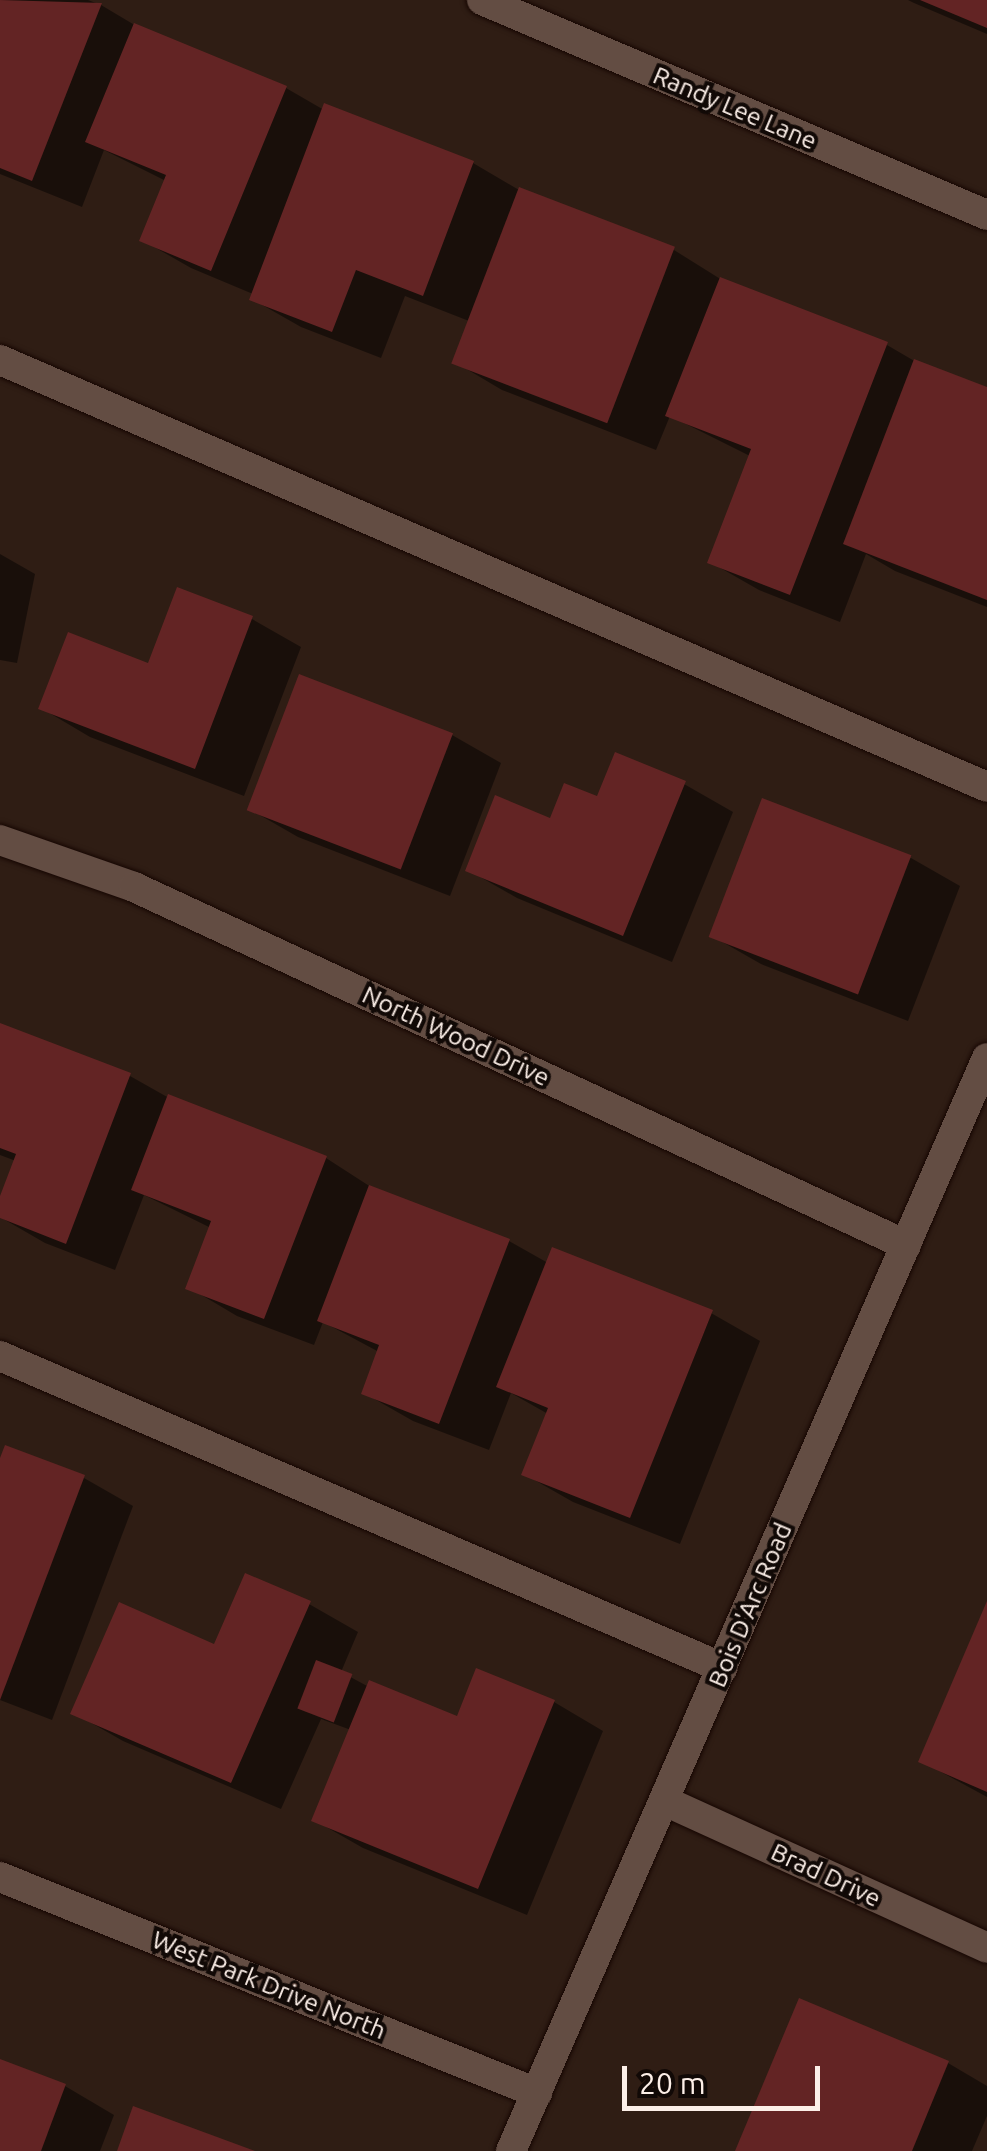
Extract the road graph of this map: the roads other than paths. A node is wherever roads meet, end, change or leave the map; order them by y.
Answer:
1 (482, 0) edge
2 (987, 215) edge
3 (0, 360) edge
4 (987, 787) edge
5 (0, 840) edge
6 (987, 1058) edge
7 (906, 1245) junction
8 (0, 1356) edge
9 (722, 1668) junction
10 (665, 1801) junction
11 (0, 1878) edge
12 (987, 1948) edge
13 (537, 2093) junction
14 (510, 2151) edge

1 - 2 street, Randy Lee Lane
3 - 4 street
5 - 7 street, North Wood Drive
6 - 7 street, Bois D'Arc Road
7 - 9 street, Bois D'Arc Road
8 - 9 street
9 - 10 street, Bois D'Arc Road
10 - 12 street, Brad Drive
10 - 13 street, Bois D'Arc Road
11 - 13 street, West Park Drive North
13 - 14 street, Bois D'Arc Road

